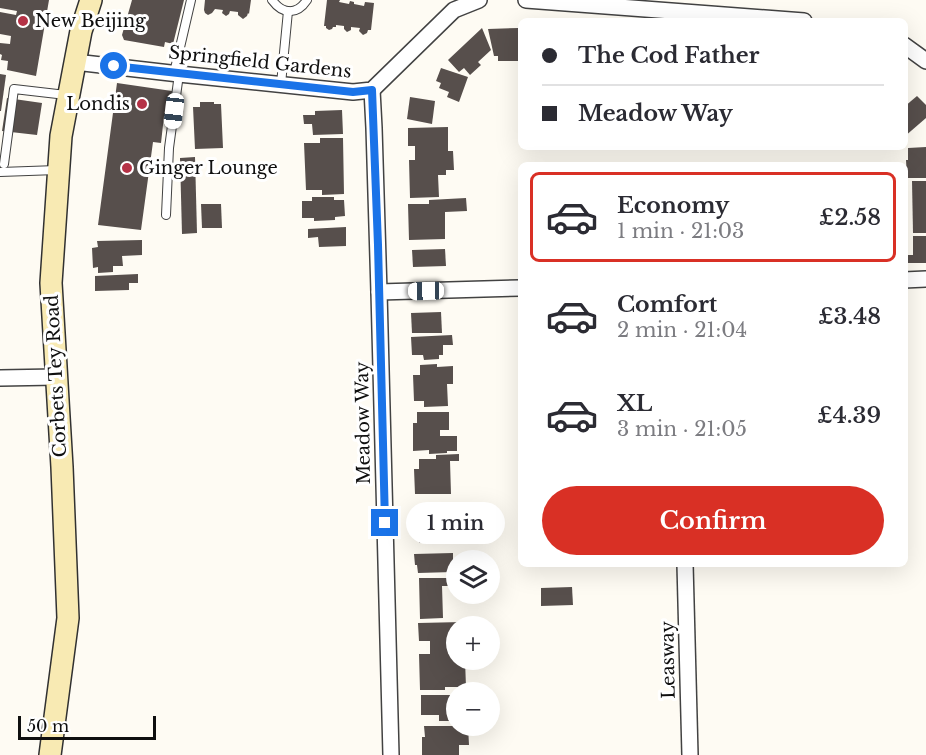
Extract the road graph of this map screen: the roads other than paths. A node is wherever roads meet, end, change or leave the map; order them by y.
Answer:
1 (91, 0) edge
2 (191, 0) edge
3 (272, 0) edge
4 (307, 0) edge
5 (479, 0) edge
6 (526, 0) edge
7 (288, 11) junction
8 (764, 18) edge
9 (908, 48) edge
10 (926, 61) edge
11 (75, 62) junction
12 (176, 74) junction
13 (281, 84) junction
14 (372, 90) junction
15 (69, 96) junction
16 (4, 164) dead end
17 (58, 170) junction
18 (0, 172) edge
19 (166, 215) dead end
20 (926, 279) edge
21 (908, 280) edge
22 (518, 288) edge
23 (379, 292) junction
24 (56, 377) junction
25 (0, 378) edge
26 (685, 567) edge
27 (50, 755) edge
28 (391, 755) edge
29 (690, 755) edge

1 - 11 main road, Corbets Tey Road
2 - 12 lane
3 - 7 lane
4 - 7 lane
5 - 14 street, Springfield Gardens
6 - 8 street
7 - 13 lane
9 - 10 street
11 - 12 street, Springfield Gardens
11 - 15 main road, Corbets Tey Road
12 - 13 street, Springfield Gardens
12 - 19 lane
13 - 14 street, Springfield Gardens
14 - 23 street, Meadow Way
15 - 16 lane
15 - 17 main road, Corbets Tey Road
17 - 18 lane
17 - 24 main road, Corbets Tey Road
20 - 21 street
22 - 23 street
23 - 28 street, Meadow Way
24 - 25 street
24 - 27 main road, Corbets Tey Road
26 - 29 street, Leasway

